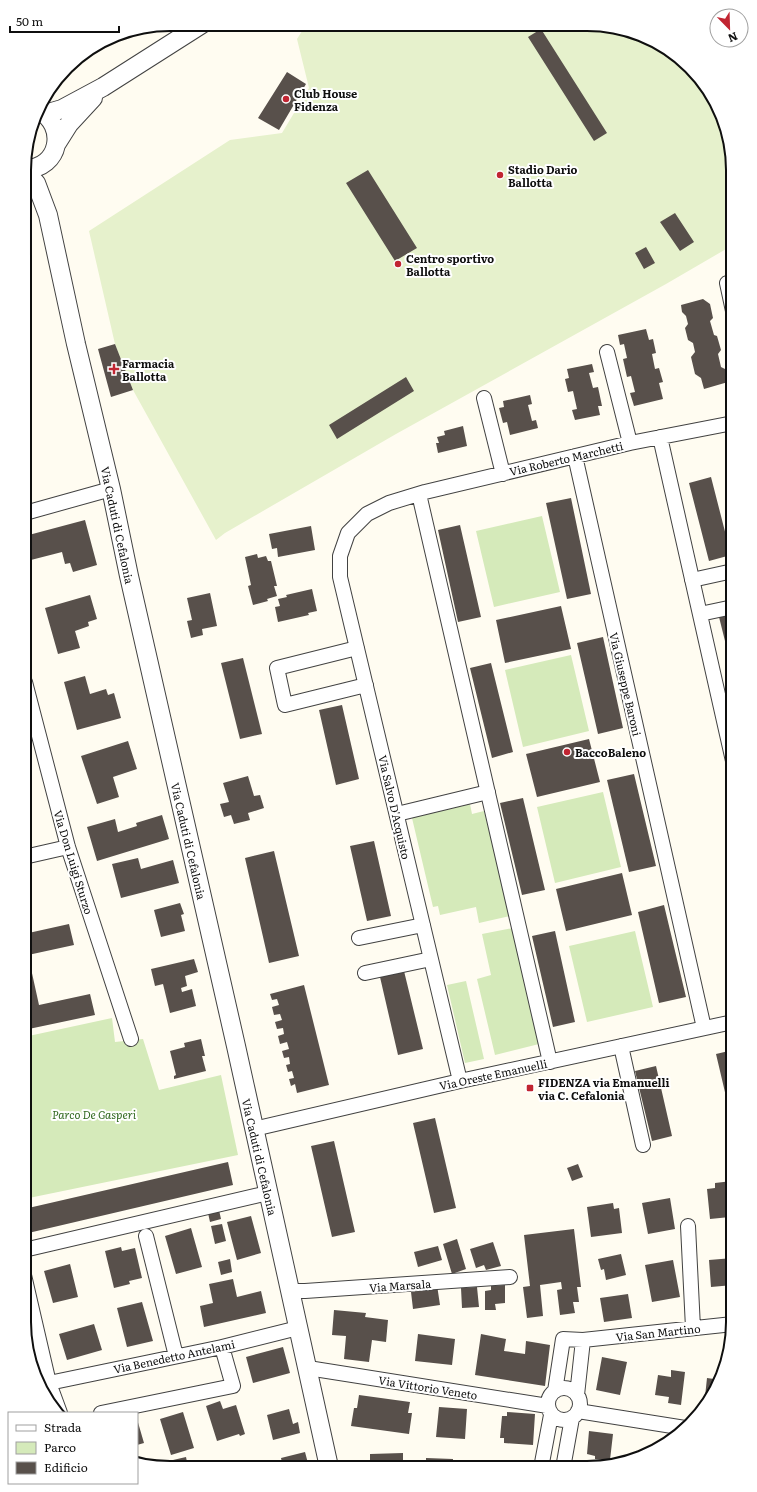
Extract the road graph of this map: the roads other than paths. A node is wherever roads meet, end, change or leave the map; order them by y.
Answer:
1 (191, 31) edge
2 (103, 87) junction
3 (45, 111) edge
4 (43, 114) edge
5 (54, 150) junction
6 (31, 168) edge
7 (31, 178) edge
8 (48, 216) junction
9 (607, 352) dead end
10 (484, 398) dead end
11 (726, 424) edge
12 (660, 437) junction
13 (630, 443) junction
14 (575, 456) junction
15 (503, 474) junction
16 (111, 489) junction
17 (419, 494) junction
18 (31, 511) edge
19 (348, 533) joint
20 (726, 573) edge
21 (692, 580) junction
22 (726, 608) edge
23 (700, 614) junction
24 (357, 648) junction
25 (366, 685) junction
26 (31, 705) edge
27 (726, 730) edge
28 (488, 792) junction
29 (397, 814) junction
30 (68, 847) junction
31 (31, 855) edge
32 (423, 925) junction
33 (358, 938) dead end
34 (431, 959) junction
35 (365, 973) dead end
36 (726, 1023) edge
37 (704, 1028) junction
38 (131, 1039) dead end
39 (621, 1046) junction
40 (550, 1062) junction
41 (460, 1081) junction
42 (254, 1129) junction
43 (643, 1145) dead end
44 (268, 1193) junction
45 (688, 1226) dead end
46 (146, 1236) dead end
47 (31, 1248) edge
48 (510, 1277) dead end
49 (290, 1291) junction
50 (31, 1305) edge
51 (726, 1325) edge
52 (298, 1328) junction
53 (693, 1328) junction
54 (583, 1340) junction
55 (222, 1346) junction
56 (176, 1356) junction
57 (308, 1368) junction
58 (49, 1383) junction
59 (555, 1391) junction
60 (577, 1395) junction
61 (56, 1401) edge
62 (549, 1411) junction
63 (106, 1412) edge
64 (575, 1415) junction
65 (677, 1427) edge
66 (328, 1461) edge
67 (542, 1461) edge
68 (565, 1461) edge

1 - 2 street
2 - 3 street
2 - 5 street
4 - 5 street
5 - 6 street
5 - 8 street, Via Caduti di Cefalonia
7 - 8 street, Via Caduti di Cefalonia
8 - 16 street, Via Caduti di Cefalonia
9 - 13 street, Via Roberto Marchetti
10 - 15 street, Via Roberto Marchetti
11 - 12 street, Via Roberto Marchetti
12 - 13 street, Via Roberto Marchetti
12 - 21 street
13 - 14 street, Via Roberto Marchetti
14 - 15 street, Via Roberto Marchetti
14 - 37 street, Via Giuseppe Baroni
15 - 17 street, Via Roberto Marchetti
16 - 18 street
16 - 42 street, Via Caduti di Cefalonia
17 - 19 street, Via Roberto Marchetti
17 - 28 street
19 - 24 street, Via Salvo D'Acquisto
20 - 21 street
21 - 23 street
22 - 23 street
23 - 27 street
24 - 25 street, Via Salvo D'Acquisto
24 - 25 street
25 - 29 street, Via Salvo D'Acquisto
26 - 30 street, Via Don Luigi Sturzo
28 - 29 street
28 - 40 street
29 - 32 street, Via Salvo D'Acquisto
30 - 31 street
30 - 38 street, Via Don Luigi Sturzo
32 - 33 street
32 - 34 street, Via Salvo D'Acquisto
34 - 35 street
34 - 41 street, Via Salvo D'Acquisto
36 - 37 street, Via Oreste Emanuelli
37 - 39 street, Via Oreste Emanuelli
39 - 40 street, Via Oreste Emanuelli
39 - 43 street
40 - 41 street, Via Oreste Emanuelli
41 - 42 street, Via Oreste Emanuelli
42 - 44 street, Via Caduti di Cefalonia
44 - 47 street
44 - 49 street, Via Caduti di Cefalonia
45 - 53 street
46 - 56 street
48 - 49 street, Via Marsala
49 - 52 street, Via Caduti di Cefalonia
50 - 58 street
51 - 53 street, Via San Martino
52 - 55 street, Via Benedetto Antelami
52 - 57 street, Via Caduti di Cefalonia
53 - 54 street, Via San Martino
54 - 59 street, Via San Martino
54 - 60 street
55 - 56 street, Via Benedetto Antelami
55 - 63 street
56 - 58 street, Via Benedetto Antelami
57 - 62 street, Via Vittorio Veneto
57 - 66 street, Via Caduti di Cefalonia
58 - 61 street
59 - 60 street
59 - 62 street
60 - 64 street
62 - 64 street
62 - 67 street
64 - 65 street
64 - 68 street

